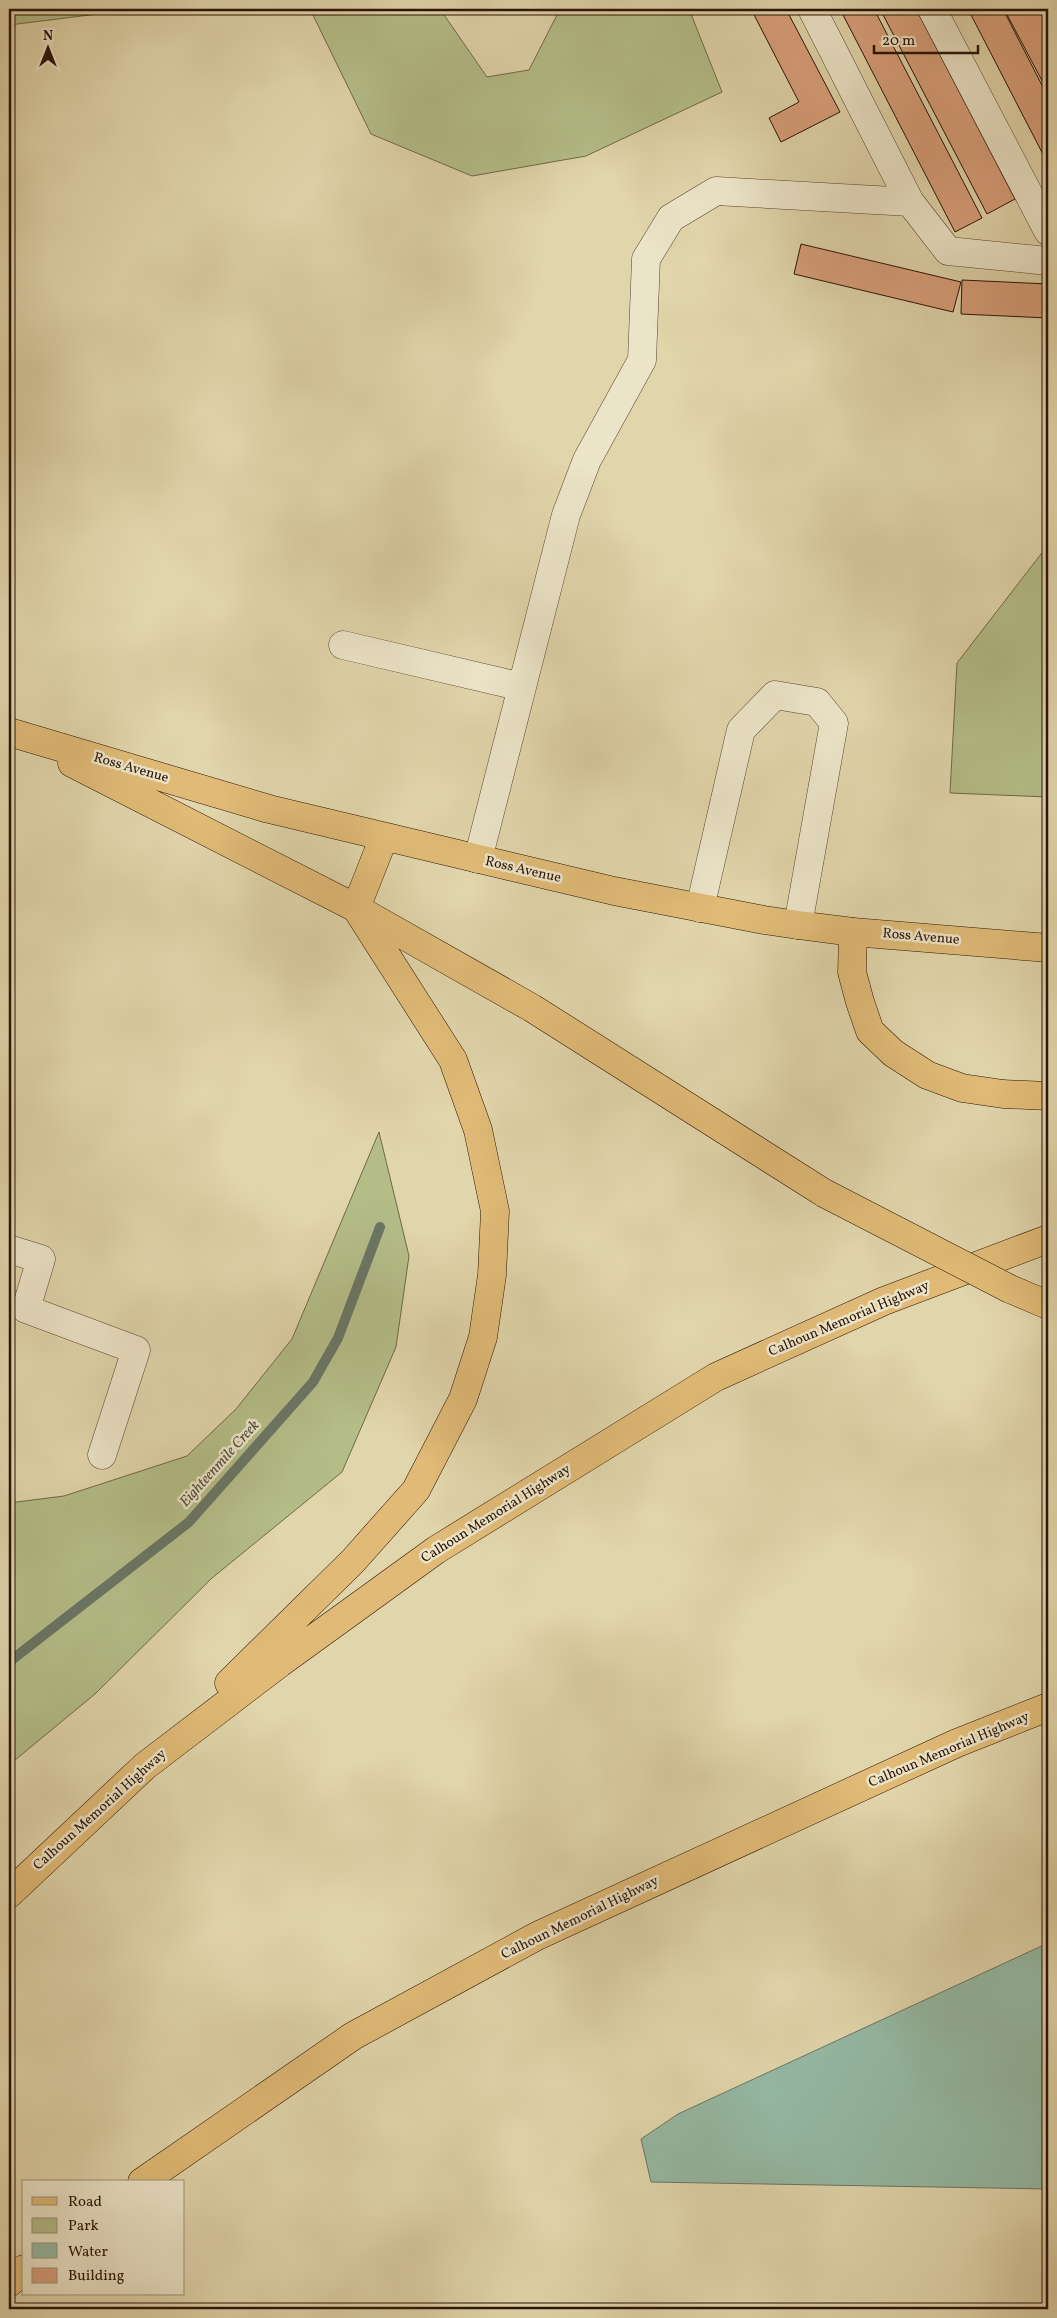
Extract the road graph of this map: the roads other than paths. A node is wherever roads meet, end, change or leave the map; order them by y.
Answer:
1 (812, 9) edge
2 (932, 9) edge
3 (910, 202) junction
4 (1048, 231) edge
5 (1048, 261) edge
6 (343, 645) dead end
7 (522, 687) junction
8 (14, 734) edge
9 (384, 837) junction
10 (478, 859) junction
11 (356, 908) junction
12 (700, 908) junction
13 (798, 925) junction
14 (853, 932) junction
15 (1048, 948) edge
16 (1048, 1096) edge
17 (1048, 1239) edge
18 (9, 1249) edge
19 (1048, 1305) edge
20 (102, 1455) dead end
21 (1048, 1707) edge
22 (145, 1766) junction
23 (9, 1894) edge
24 (145, 2180) edge
25 (22, 2271) edge
26 (9, 2283) edge

1 - 3 lane
2 - 4 lane
3 - 5 lane
3 - 7 lane
6 - 7 lane
7 - 10 lane
8 - 9 main road, Ross Avenue
8 - 11 main road
9 - 10 main road, Ross Avenue
9 - 11 main road
10 - 12 main road, Ross Avenue
11 - 19 main road, bridge
11 - 22 main road
12 - 13 main road, Ross Avenue
12 - 13 lane
13 - 14 main road, Ross Avenue
14 - 15 main road, Ross Avenue
14 - 16 main road
17 - 22 main road, Calhoun Memorial Highway
18 - 20 lane
21 - 24 main road, Calhoun Memorial Highway
22 - 23 main road, Calhoun Memorial Highway
25 - 26 main road

